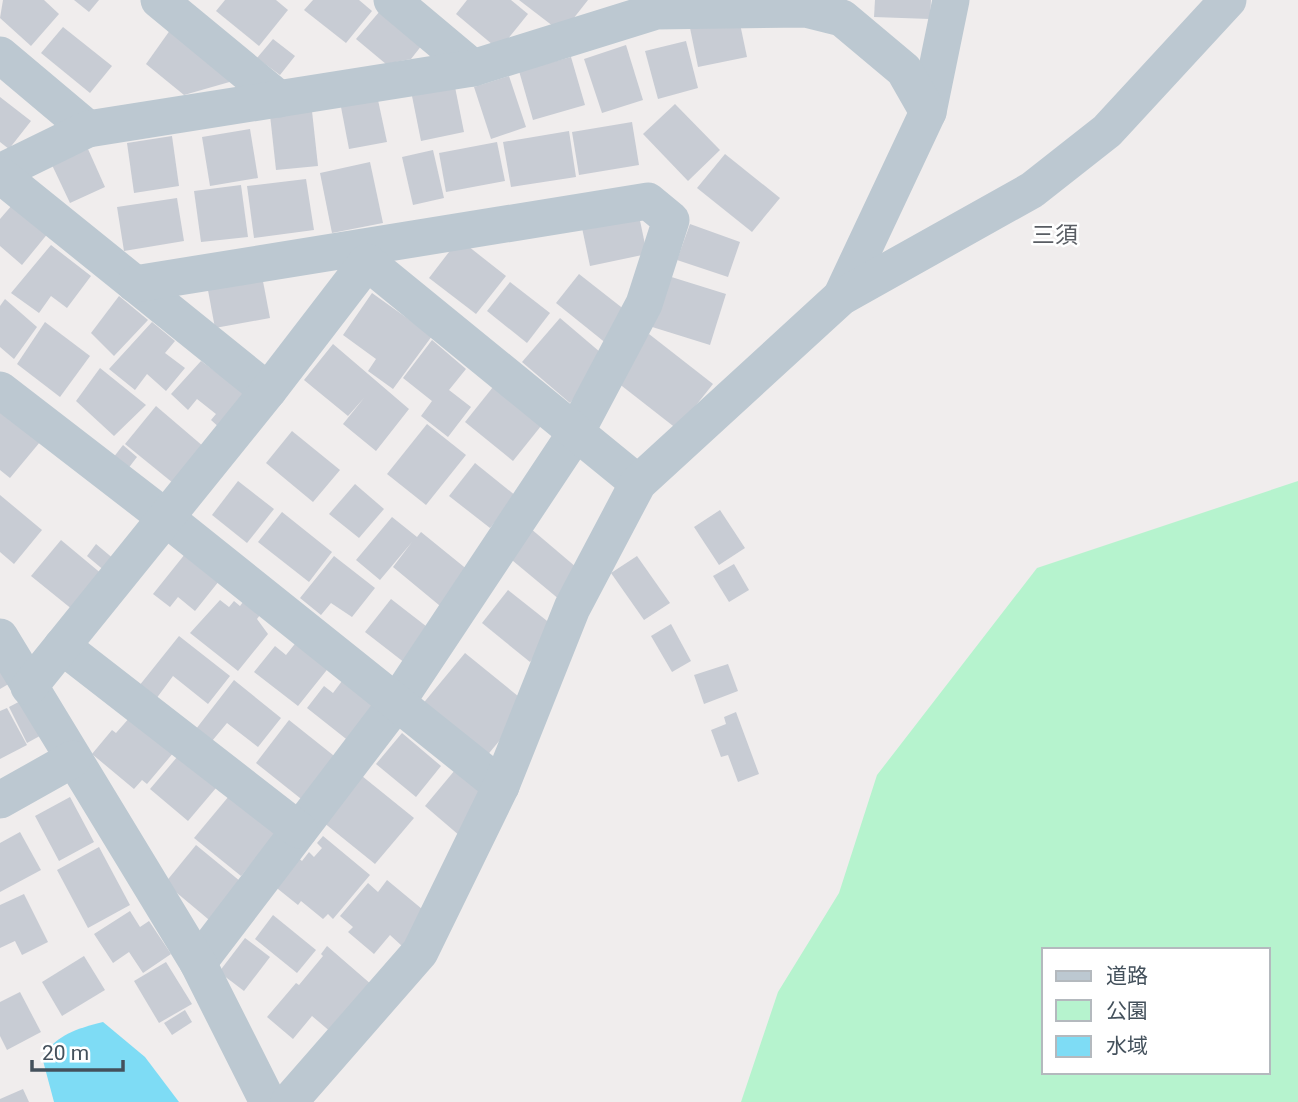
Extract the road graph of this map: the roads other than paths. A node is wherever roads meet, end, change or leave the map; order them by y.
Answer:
1 (159, 0) edge
2 (392, 0) edge
3 (951, 0) edge
4 (1228, 0) edge
5 (649, 5) edge
6 (0, 55) edge
7 (472, 68) junction
8 (279, 99) junction
9 (928, 112) junction
10 (88, 129) junction
11 (0, 174) edge
12 (366, 255) junction
13 (135, 284) junction
14 (841, 297) junction
15 (0, 390) edge
16 (268, 391) junction
17 (575, 434) junction
18 (638, 483) junction
19 (166, 518) junction
20 (0, 637) edge
21 (62, 646) junction
22 (29, 687) junction
23 (397, 702) junction
24 (73, 759) junction
25 (501, 786) junction
26 (0, 800) edge
27 (299, 830) junction
28 (198, 963) junction
29 (268, 1102) edge
30 (289, 1102) edge

1 - 8 street
2 - 7 street
3 - 9 street
4 - 14 street
5 - 7 street
5 - 9 street
6 - 10 street
7 - 8 street
8 - 10 street
9 - 14 street
10 - 11 street
11 - 13 street
12 - 13 street
12 - 16 street
12 - 17 street
12 - 17 street
13 - 16 street
14 - 18 street
15 - 19 street
16 - 19 street
17 - 18 street
17 - 23 street
18 - 25 street
19 - 21 street
19 - 23 street
20 - 22 street
21 - 22 street
21 - 27 street
22 - 24 street
23 - 25 street
23 - 27 street
24 - 26 street
24 - 28 street
25 - 30 street
27 - 28 street
28 - 29 street

